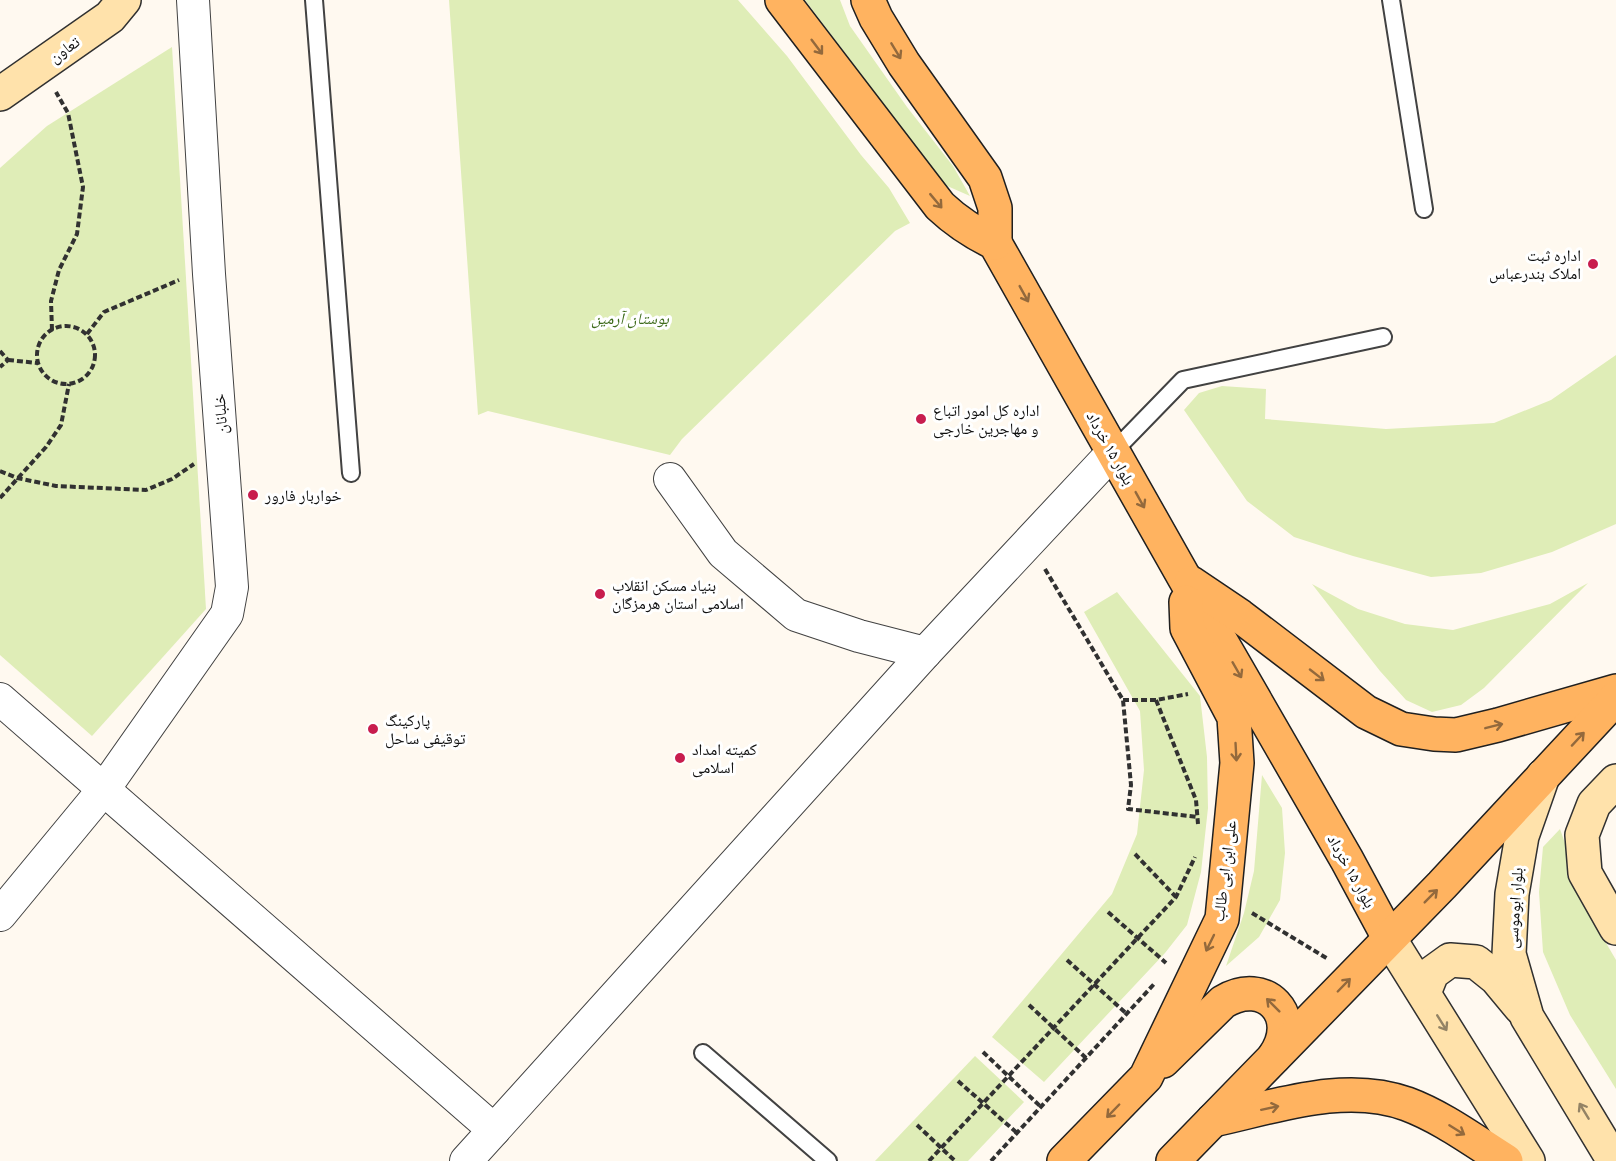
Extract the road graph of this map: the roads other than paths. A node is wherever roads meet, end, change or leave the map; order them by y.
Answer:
1 (124, 0) edge
2 (193, 0) edge
3 (314, 0) edge
4 (782, 0) edge
5 (868, 0) edge
6 (1391, 0) edge
7 (0, 94) edge
8 (1424, 208) dead end
9 (995, 243) junction
10 (1383, 337) dead end
11 (1113, 452) junction
12 (351, 473) dead end
13 (670, 479) dead end
14 (1185, 579) junction
15 (925, 653) junction
16 (1616, 691) edge
17 (1616, 698) edge
18 (0, 699) edge
19 (1543, 776) junction
20 (1616, 781) edge
21 (104, 789) junction
22 (0, 915) edge
23 (1616, 928) edge
24 (1389, 938) junction
25 (1424, 993) junction
26 (1527, 1017) junction
27 (703, 1053) dead end
28 (1274, 1056) junction
29 (1146, 1077) junction
30 (1213, 1120) junction
31 (494, 1130) junction
32 (466, 1161) edge
33 (828, 1161) edge
34 (1064, 1161) edge
35 (1173, 1161) edge
36 (1506, 1161) edge
37 (1528, 1161) edge
38 (1614, 1161) edge

1 - 7 main road, تعاون
2 - 21 street, خلبانان
3 - 12 lane
4 -> 9 main road
5 -> 9 main road
6 - 8 lane
9 -> 11 main road, بلوار ۱۵ خرداد
10 - 11 lane
11 -> 14 main road, بلوار ۱۵ خرداد
11 - 15 street
13 - 15 street
14 -> 16 main road
14 -> 24 main road, بلوار ۱۵ خرداد
14 -> 29 main road, علی ابن ابی طالب
15 - 31 street
19 -> 17 main road
18 - 21 street
24 -> 19 main road
19 - 26 main road, بلوار ابوموسی
20 - 23 main road
21 - 22 street, خلبانان
21 - 31 street
24 - 25 main road
28 -> 24 main road
25 - 26 main road
25 -> 37 main road
38 -> 26 main road, بلوار ابوموسی
27 - 33 lane
28 -> 29 main road
28 - 30 main road
29 -> 34 main road, علی ابن ابی طالب
30 - 35 main road
30 -> 36 main road
31 - 32 street

